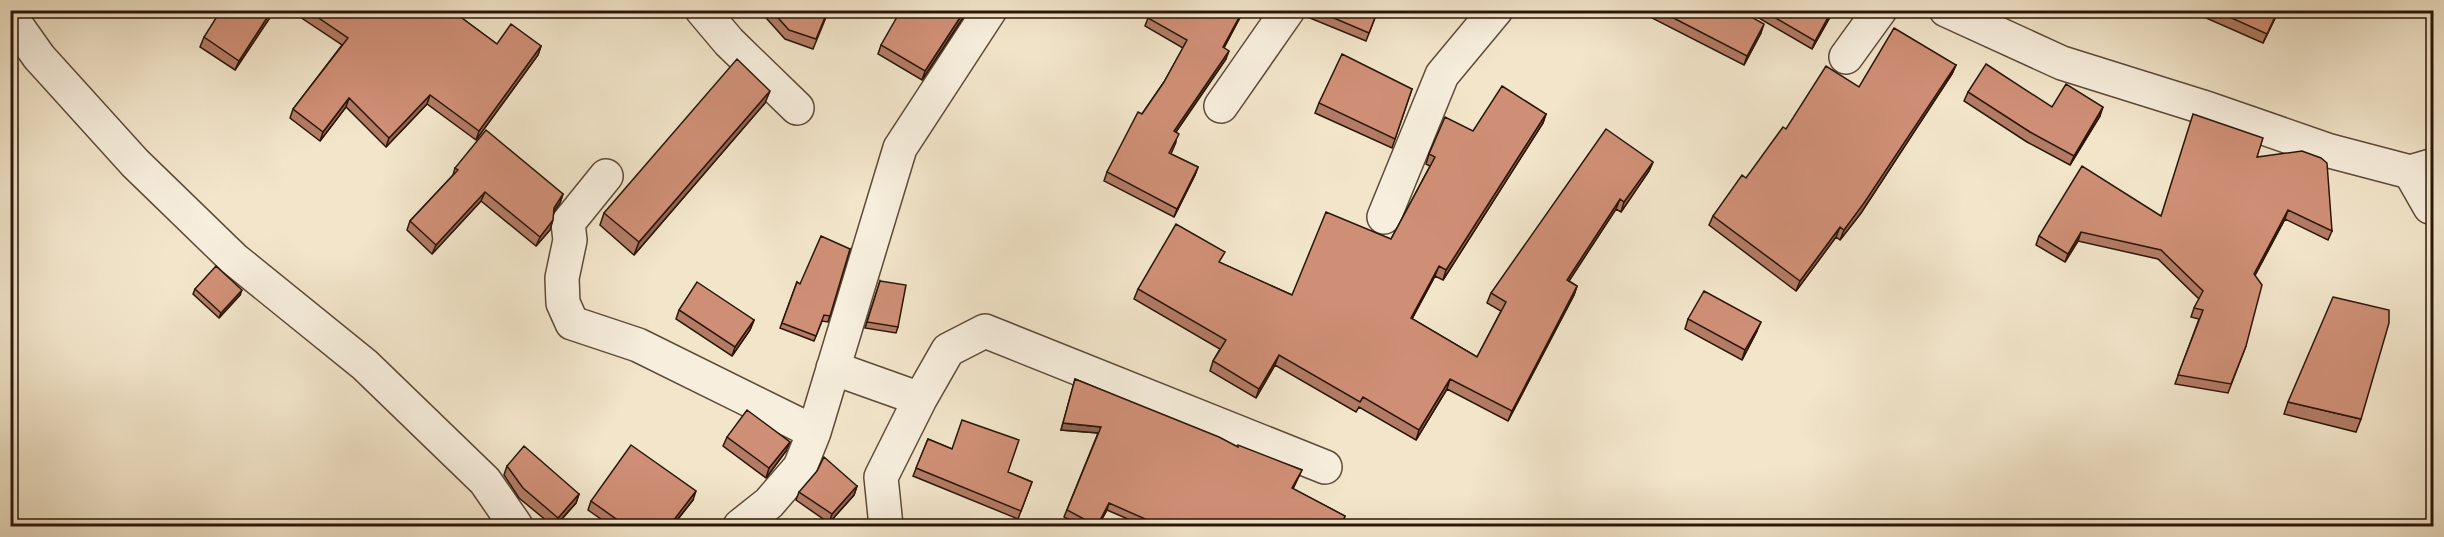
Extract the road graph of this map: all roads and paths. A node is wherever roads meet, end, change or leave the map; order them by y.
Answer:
1 (702, 10) edge
2 (990, 10) edge
3 (1288, 10) edge
4 (1496, 10) edge
5 (1880, 10) edge
6 (1946, 10) edge
7 (10, 16) edge
8 (1846, 57) dead end
9 (1221, 106) dead end
10 (796, 108) dead end
11 (2422, 168) edge
12 (606, 176) dead end
13 (2433, 208) edge
14 (1384, 218) dead end
15 (833, 368) junction
16 (920, 399) junction
17 (813, 432) junction
18 (1325, 467) dead end
19 (516, 526) edge
20 (740, 526) edge
21 (886, 526) edge

1 - 10 street
2 - 15 street
3 - 9 street
4 - 14 street
5 - 8 street
6 - 11 street
7 - 19 street
11 - 13 street
12 - 17 street
15 - 16 street
15 - 17 street
16 - 18 street
16 - 21 street
17 - 20 street

